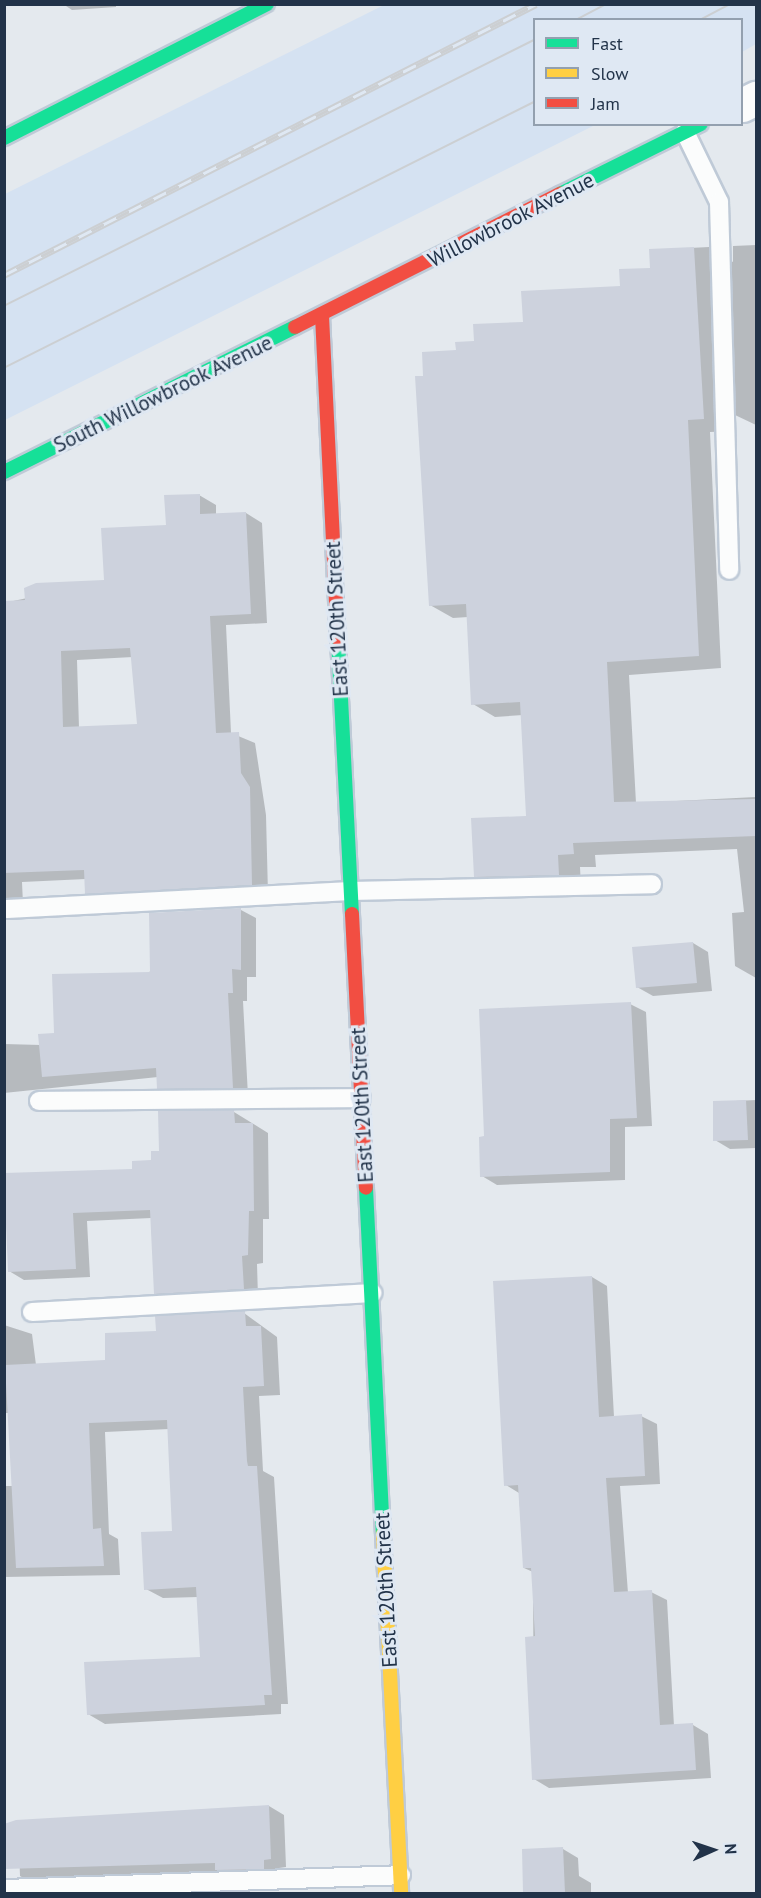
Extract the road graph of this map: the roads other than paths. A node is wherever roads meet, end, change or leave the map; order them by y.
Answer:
1 (267, 4) edge
2 (693, 128) edge
3 (4, 138) edge
4 (322, 316) junction
5 (4, 472) edge
6 (729, 570) dead end
7 (652, 884) dead end
8 (351, 891) junction
9 (7, 909) dead end
10 (361, 1098) junction
11 (39, 1101) dead end
12 (372, 1293) junction
13 (32, 1312) dead end
14 (401, 1884) edge
15 (5, 1889) edge

1 - 3 street
2 - 4 street, Willowbrook Avenue
2 - 6 lane
4 - 5 street, South Willowbrook Avenue
4 - 8 street, East 120th Street
7 - 8 lane
8 - 9 lane
8 - 10 street, East 120th Street
10 - 11 lane
10 - 12 street, East 120th Street
12 - 13 lane
12 - 14 street, East 120th Street
14 - 15 lane

